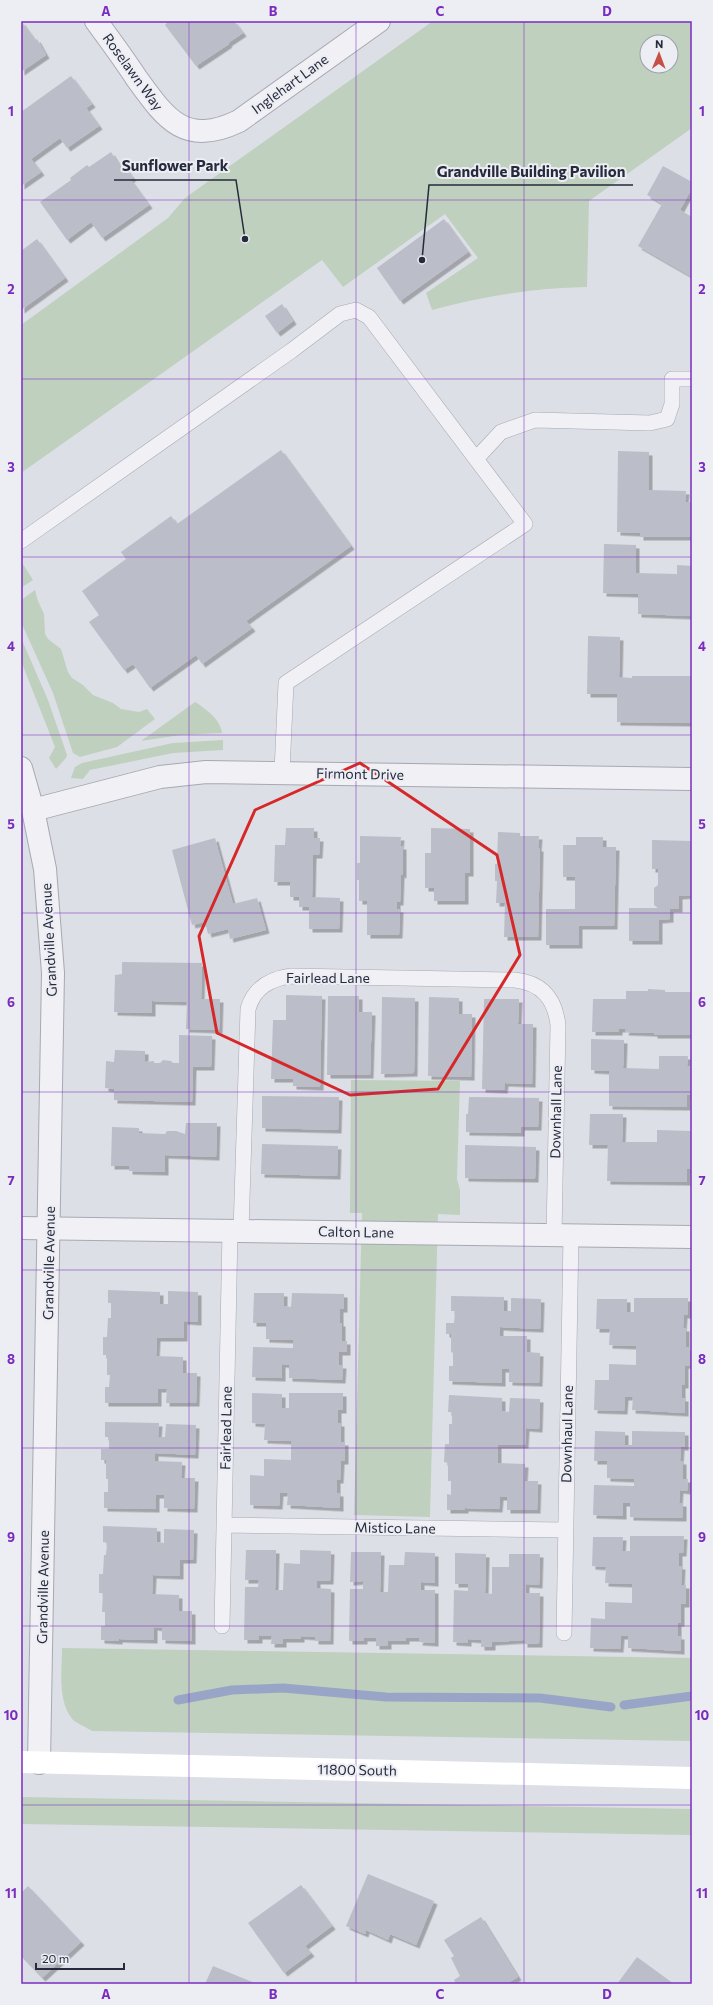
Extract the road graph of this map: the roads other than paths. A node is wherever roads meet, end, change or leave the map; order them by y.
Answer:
1 (96, 21) edge
2 (379, 21) edge
3 (195, 130) joint
4 (692, 378) edge
5 (476, 459) junction
6 (21, 540) edge
7 (21, 768) edge
8 (282, 772) junction
9 (692, 779) edge
10 (33, 810) junction
11 (546, 992) joint
12 (21, 1228) edge
13 (50, 1229) junction
14 (236, 1231) junction
15 (562, 1235) junction
16 (692, 1237) edge
17 (224, 1525) junction
18 (565, 1530) junction
19 (222, 1626) dead end
20 (564, 1633) dead end
21 (30, 1762) edge
22 (692, 1778) edge

1 - 3 street, Roselawn Way
2 - 3 street, Inglehart Lane
4 - 5 lane
5 - 6 lane
5 - 8 lane
7 - 10 street, Grandville Avenue
8 - 9 street, Firmont Drive
8 - 10 street, Firmont Drive
10 - 13 street, Grandville Avenue
11 - 14 lane, Fairlead Lane
11 - 15 lane, Downhall Lane
12 - 13 street, Calton Lane
13 - 14 street, Calton Lane
13 - 21 street, Grandville Avenue
14 - 15 street, Calton Lane
14 - 17 lane, Fairlead Lane
15 - 16 street, Calton Lane
15 - 18 lane, Downhaul Lane
17 - 18 lane, Mistico Lane
17 - 19 lane, Fairlead Lane
18 - 20 lane, Downhaul Lane
21 - 22 main road, 11800 South

